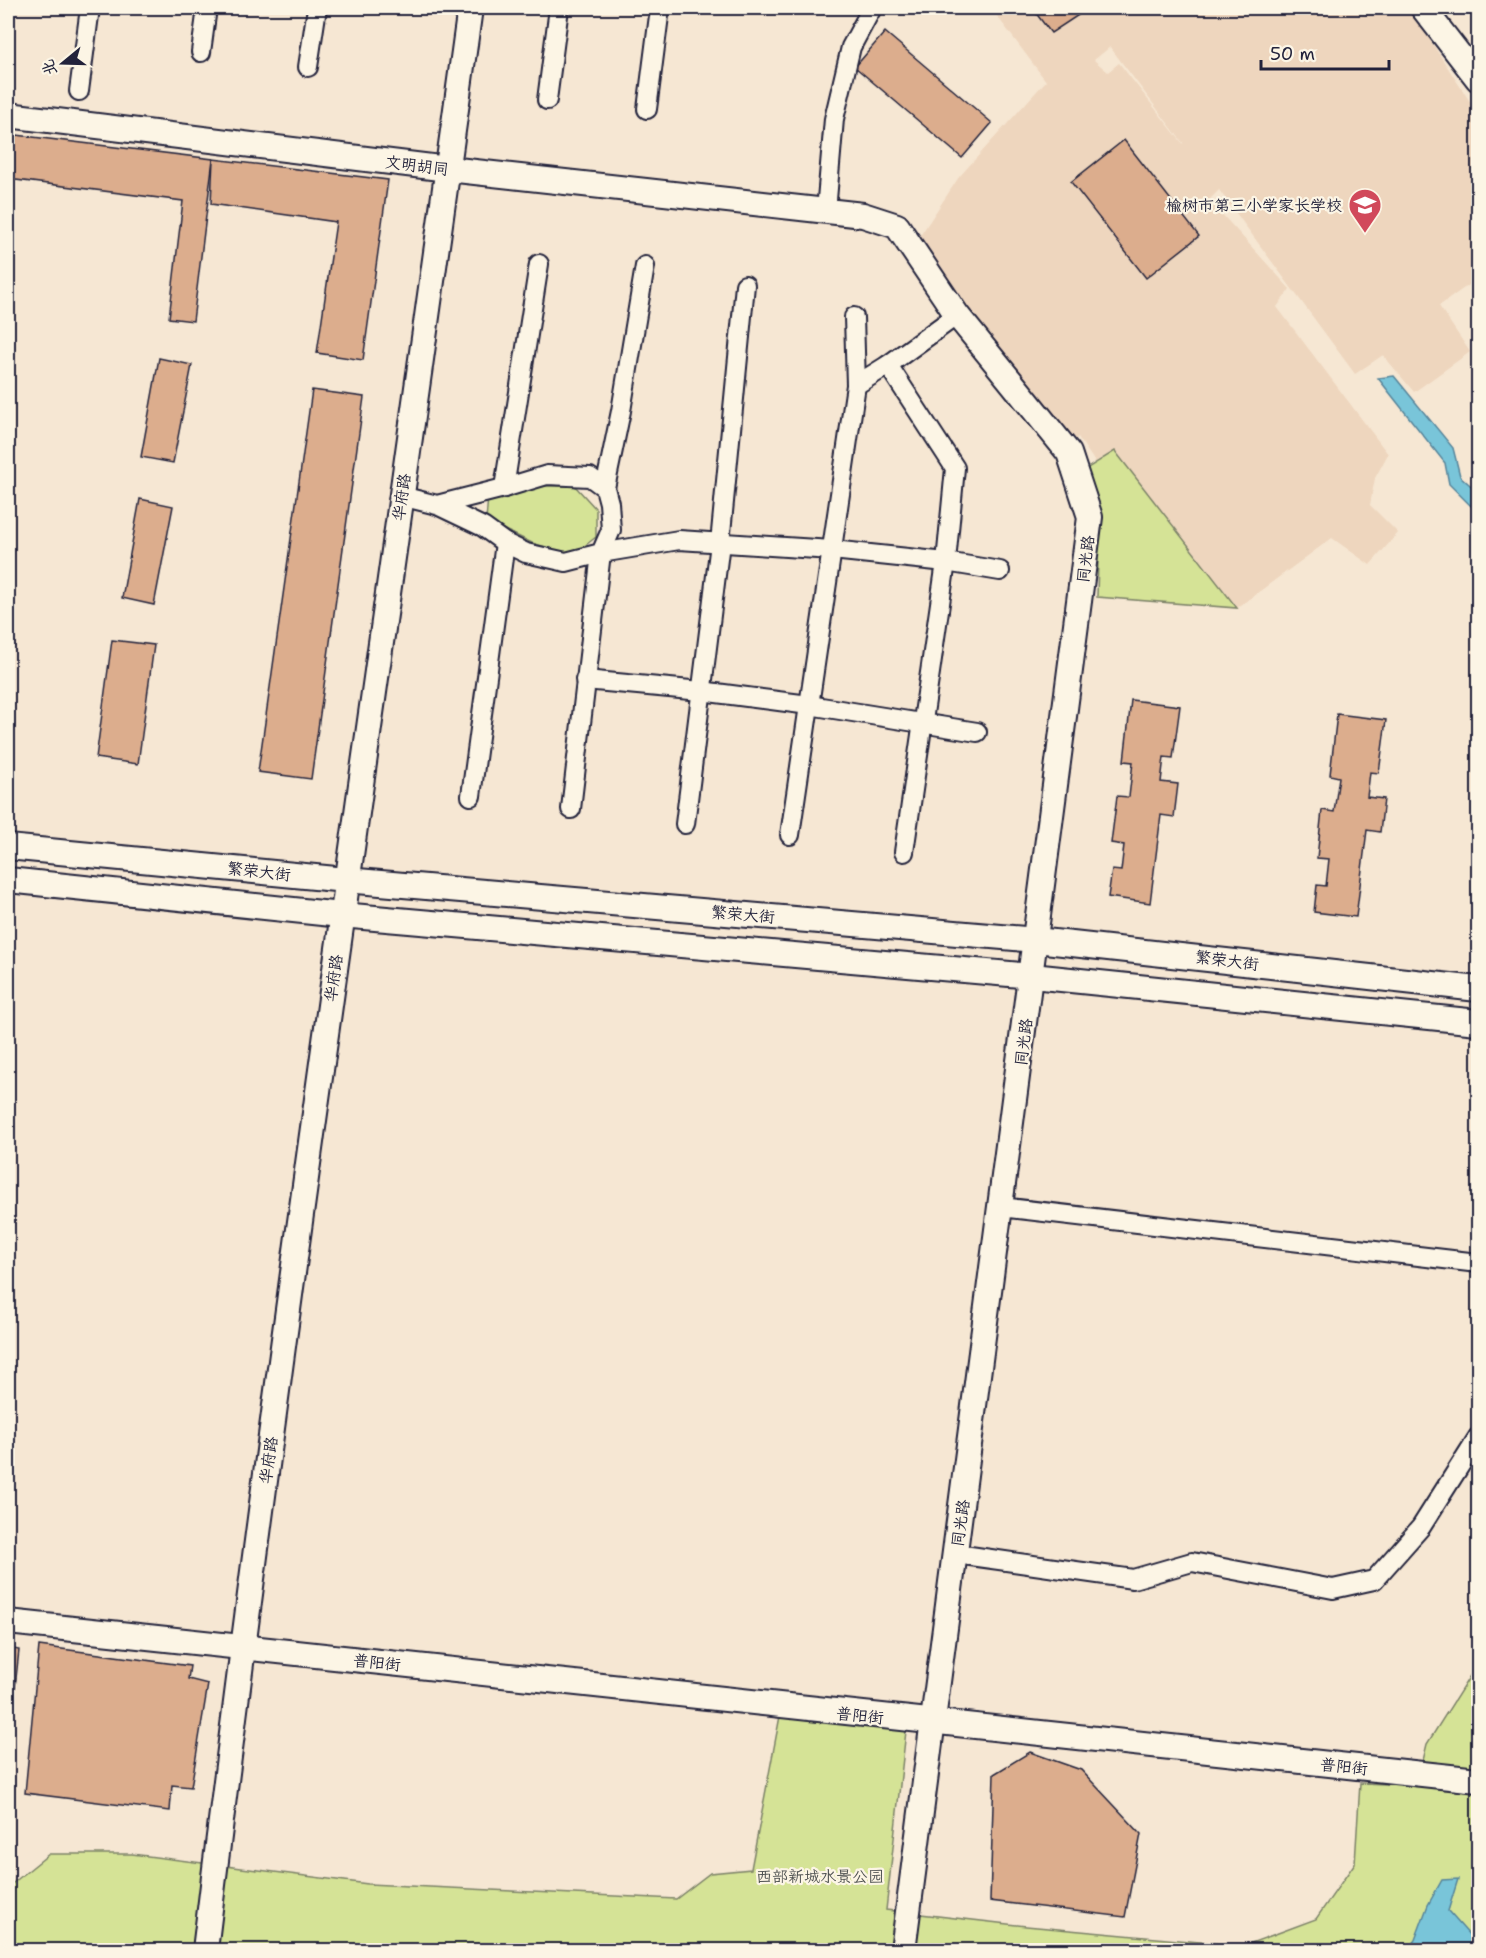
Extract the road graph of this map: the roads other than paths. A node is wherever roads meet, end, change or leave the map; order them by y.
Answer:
1 (90, 8) edge
2 (207, 8) edge
3 (317, 8) edge
4 (470, 8) edge
5 (559, 8) edge
6 (660, 8) edge
7 (872, 8) edge
8 (1423, 8) edge
9 (201, 52) dead end
10 (308, 67) dead end
11 (1479, 79) edge
12 (79, 91) dead end
13 (547, 100) dead end
14 (647, 108) dead end
15 (8, 115) edge
16 (448, 169) junction
17 (826, 211) junction
18 (863, 215) joint
19 (540, 264) dead end
20 (645, 266) dead end
21 (745, 285) dead end
22 (957, 315) junction
23 (855, 317) dead end
24 (888, 365) junction
25 (856, 385) junction
26 (504, 488) junction
27 (605, 488) junction
28 (401, 496) junction
29 (437, 505) junction
30 (505, 543) junction
31 (720, 543) junction
32 (832, 550) junction
33 (601, 553) junction
34 (946, 562) junction
35 (1000, 571) dead end
36 (585, 680) junction
37 (701, 691) junction
38 (809, 705) junction
39 (922, 724) junction
40 (977, 732) dead end
41 (471, 796) dead end
42 (571, 809) dead end
43 (685, 824) dead end
44 (790, 835) dead end
45 (8, 847) edge
46 (904, 852) dead end
47 (8, 880) edge
48 (346, 880) junction
49 (341, 915) junction
50 (1036, 940) junction
51 (1032, 976) junction
52 (1479, 989) edge
53 (1479, 1022) edge
54 (1001, 1207) junction
55 (1479, 1263) edge
56 (1479, 1437) edge
57 (956, 1554) junction
58 (8, 1622) edge
59 (242, 1647) junction
60 (933, 1723) junction
61 (1473, 1780) edge
62 (205, 1950) edge
63 (903, 1950) edge

1 - 12 street
2 - 9 street
3 - 10 street
4 - 16 street, 华府路
5 - 13 street
6 - 14 street
7 - 17 street
8 - 11 street
15 - 16 street, 文明胡同
16 - 17 street, 文明胡同
16 - 28 street, 华府路
17 - 18 street, 文明胡同
18 - 22 street, 同光路
19 - 26 street
20 - 27 street
21 - 31 street
22 - 24 street
22 - 50 street, 同光路
23 - 25 street
24 - 25 street
24 - 34 street
25 - 32 street
26 - 27 street
26 - 29 street
27 - 33 street
28 - 29 street
28 - 48 street, 华府路
29 - 30 street
30 - 33 street
30 - 41 street
31 - 32 street
31 - 33 street
31 - 37 street
32 - 34 street
32 - 38 street
33 - 36 street
34 - 35 street
34 - 39 street
36 - 37 street
36 - 42 street
37 - 38 street
37 - 43 street
38 - 39 street
38 - 44 street
39 - 40 street
39 - 46 street
45 - 48 street, 繁荣大街
47 - 49 street
48 - 49 street, 华府路
48 - 50 street, 繁荣大街
49 - 51 street
49 - 59 street, 华府路
50 - 51 street, 同光路
50 - 52 street, 繁荣大街
51 - 53 street
51 - 54 street, 同光路
54 - 55 street
54 - 57 street, 同光路
56 - 57 street
57 - 60 street, 同光路
58 - 59 street, 普阳街
59 - 60 street, 普阳街
59 - 62 street, 华府路
60 - 61 street, 普阳街
60 - 63 street, 同光路

